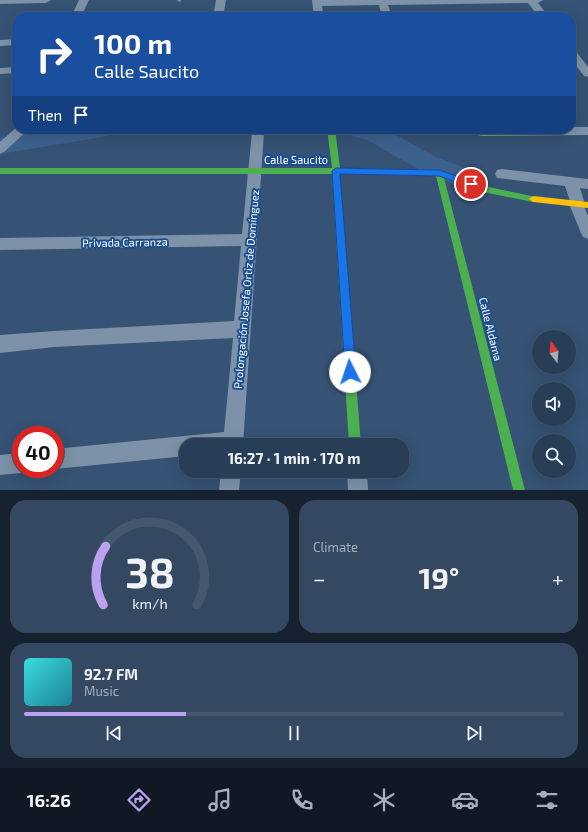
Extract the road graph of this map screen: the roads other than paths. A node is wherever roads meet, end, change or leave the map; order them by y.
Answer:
1 (46, 0) edge
2 (84, 0) edge
3 (221, 0) edge
4 (495, 0) edge
5 (530, 0) edge
6 (538, 0) edge
7 (382, 1) edge
8 (437, 1) edge
9 (0, 2) edge
10 (317, 2) edge
11 (78, 12) edge
12 (219, 12) edge
13 (318, 12) edge
14 (385, 12) edge
15 (540, 12) edge
16 (12, 42) edge
17 (0, 43) edge
18 (576, 58) edge
19 (12, 70) edge
20 (0, 71) edge
21 (587, 72) edge
22 (576, 131) edge
23 (588, 131) edge
24 (18, 134) edge
25 (258, 134) edge
26 (332, 134) edge
27 (0, 148) edge
28 (0, 171) edge
29 (255, 171) junction
30 (336, 171) junction
31 (439, 173) junction
32 (502, 174) dead end
33 (588, 184) edge
34 (571, 185) junction
35 (580, 204) edge
36 (588, 233) edge
37 (250, 240) junction
38 (0, 244) edge
39 (242, 329) junction
40 (0, 344) edge
41 (233, 438) edge
42 (355, 438) edge
43 (179, 447) edge
44 (64, 458) edge
45 (12, 464) edge
46 (0, 465) edge
47 (230, 478) edge
48 (357, 478) edge
49 (229, 490) edge
50 (358, 490) edge
51 (520, 490) edge

1 - 9 street
2 - 11 street
3 - 12 street
4 - 5 street
4 - 8 street
5 - 6 street
5 - 15 street
7 - 8 street
7 - 10 street
7 - 14 street
10 - 13 street
16 - 17 street
18 - 21 street
19 - 20 street
22 - 23 street
24 - 27 street
25 - 29 street, Prolongación Josefa Ortiz de Domínguez
26 - 30 street
28 - 29 street, Calle Saucito
29 - 30 street, Calle Saucito
29 - 37 street, Prolongación Josefa Ortiz de Domínguez
30 - 31 street, Calle Saucito
30 - 42 street
31 - 35 street, Calle Saucito
31 - 51 street, Calle Aldama
32 - 34 street
33 - 34 street
34 - 35 street
35 - 36 street
37 - 38 street, Privada Carranza
37 - 39 street, Prolongación Josefa Ortiz de Domínguez
39 - 40 street
39 - 41 street, Prolongación Josefa Ortiz de Domínguez
43 - 44 street
45 - 46 street
47 - 49 street
48 - 50 street

